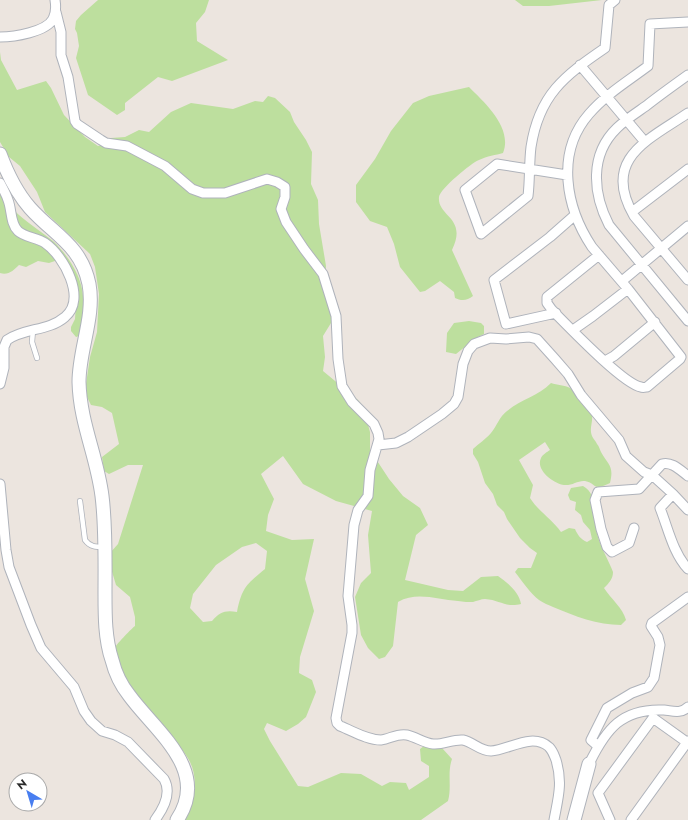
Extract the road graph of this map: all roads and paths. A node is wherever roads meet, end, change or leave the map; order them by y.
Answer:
1 (55, 0) edge
2 (615, 0) edge
3 (56, 12) junction
4 (688, 22) edge
5 (0, 37) edge
6 (580, 65) junction
7 (688, 75) edge
8 (607, 98) junction
9 (688, 112) edge
10 (626, 120) junction
11 (644, 142) junction
12 (0, 154) edge
13 (530, 169) junction
14 (688, 169) edge
15 (567, 175) junction
16 (0, 183) edge
17 (632, 212) junction
18 (575, 215) junction
19 (688, 226) edge
20 (661, 248) junction
21 (599, 255) junction
22 (642, 264) junction
23 (688, 280) edge
24 (622, 281) junction
25 (628, 289) junction
26 (556, 313) junction
27 (688, 321) edge
28 (655, 322) junction
29 (33, 330) junction
30 (573, 330) junction
31 (37, 358) dead end
32 (605, 361) junction
33 (0, 384) edge
34 (378, 445) junction
35 (652, 475) junction
36 (688, 476) edge
37 (0, 484) edge
38 (673, 494) junction
39 (80, 501) dead end
40 (688, 510) edge
41 (634, 528) dead end
42 (105, 547) junction
43 (688, 569) edge
44 (688, 597) edge
45 (688, 707) edge
46 (688, 742) edge
47 (598, 746) junction
48 (589, 764) joint
49 (155, 820) edge
50 (177, 820) edge
51 (554, 820) edge
52 (574, 820) edge
53 (610, 820) edge
54 (631, 820) edge

1 - 3 street
2 - 6 street
3 - 5 street
3 - 34 street
4 - 8 street
6 - 8 street
6 - 13 street
7 - 10 street
8 - 10 street
8 - 15 street
9 - 11 street
10 - 11 street
10 - 22 street
11 - 17 street
12 - 42 street
13 - 13 street
13 - 15 street
14 - 17 street
15 - 18 street
16 - 29 street
17 - 20 street
18 - 21 street
18 - 26 street
19 - 20 street
20 - 22 street
20 - 23 street
21 - 24 street
21 - 26 street
22 - 24 street
22 - 27 street
24 - 25 street
25 - 28 street
25 - 30 street
26 - 30 street
28 - 32 street
28 - 32 street
29 - 31 lane
29 - 33 street
30 - 32 street
34 - 35 street
34 - 51 street
35 - 36 street
35 - 38 street
35 - 41 street
37 - 49 street
38 - 40 street
38 - 43 street
39 - 42 lane
42 - 50 street
44 - 47 street
45 - 47 street
46 - 53 street
46 - 54 street
47 - 48 street
48 - 52 street

